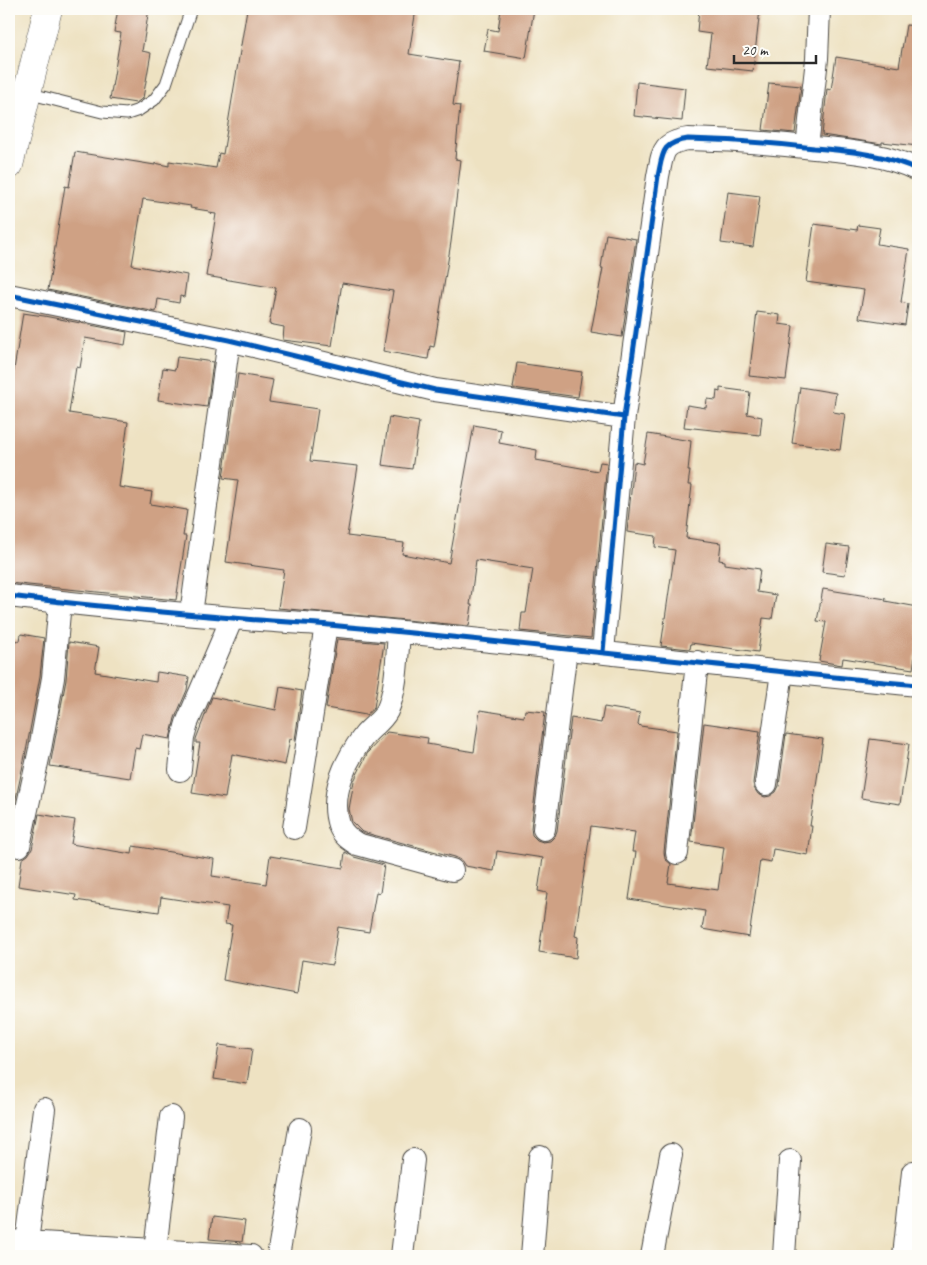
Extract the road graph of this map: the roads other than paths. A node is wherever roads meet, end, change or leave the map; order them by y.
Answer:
1 (48, 9) edge
2 (191, 9) edge
3 (819, 9) edge
4 (27, 93) junction
5 (807, 147) junction
6 (9, 165) edge
7 (918, 170) edge
8 (9, 295) edge
9 (229, 340) junction
10 (624, 417) junction
11 (9, 596) edge
12 (60, 602) junction
13 (191, 614) junction
14 (232, 618) junction
15 (326, 625) junction
16 (400, 632) junction
17 (566, 649) junction
18 (603, 652) junction
19 (697, 662) junction
20 (782, 672) junction
21 (918, 685) edge
22 (180, 770) dead end
23 (766, 784) dead end
24 (294, 828) dead end
25 (544, 830) dead end
26 (19, 846) dead end
27 (677, 853) dead end
28 (452, 870) dead end
29 (44, 1109) dead end
30 (171, 1117) dead end
31 (300, 1129) dead end
32 (671, 1155) dead end
33 (540, 1157) dead end
34 (413, 1160) dead end
35 (790, 1161) dead end
36 (913, 1172) dead end
37 (18, 1242) edge
38 (155, 1250) junction
39 (123, 1252) edge
40 (251, 1256) edge
41 (278, 1256) edge
42 (402, 1256) edge
43 (532, 1256) edge
44 (652, 1256) edge
45 (784, 1256) edge
46 (904, 1256) edge

1 - 4 main road
2 - 4 lane
3 - 5 street
4 - 6 main road
5 - 7 street
5 - 10 street
8 - 9 street
9 - 10 street
9 - 13 street
10 - 18 street
11 - 12 street
12 - 13 street
12 - 26 street
13 - 14 street
14 - 15 street
14 - 22 street
15 - 16 street
15 - 24 street
16 - 17 street
16 - 28 street
17 - 18 street
17 - 25 street
18 - 19 street
19 - 20 street
19 - 27 street
20 - 21 street
20 - 23 street
29 - 37 street
30 - 38 street
31 - 41 street
32 - 44 street
33 - 43 street
34 - 42 street
35 - 45 street
36 - 46 street
37 - 39 street
38 - 39 street
38 - 40 street

